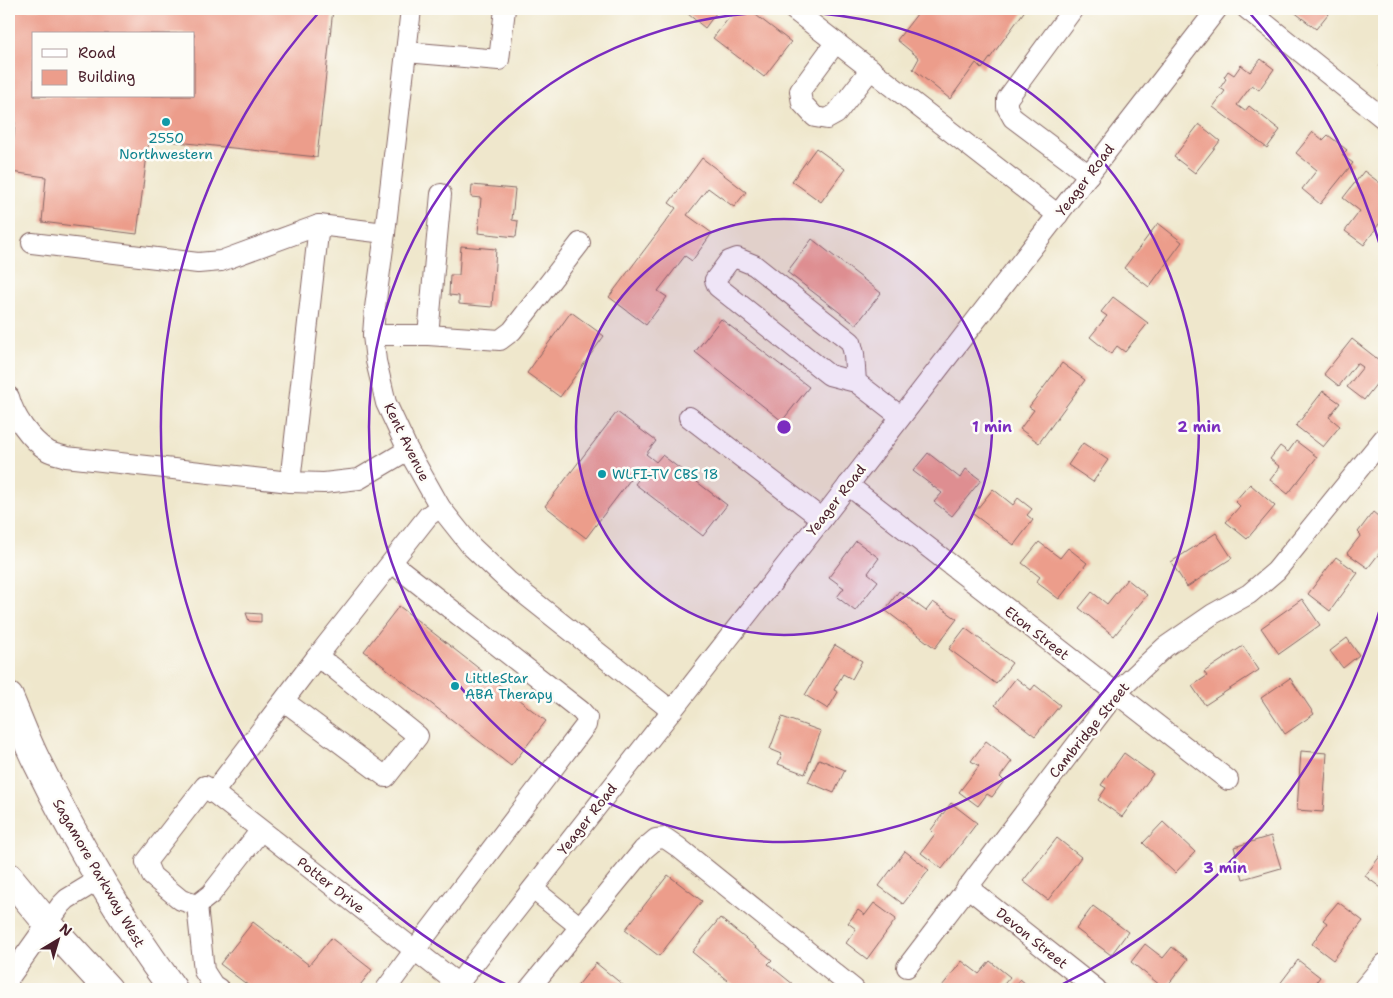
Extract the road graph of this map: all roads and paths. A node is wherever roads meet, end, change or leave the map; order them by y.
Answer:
1 (411, 9) edge
2 (505, 9) edge
3 (793, 9) edge
4 (1073, 9) edge
5 (1217, 9) edge
6 (1247, 9) edge
7 (836, 42) junction
8 (406, 52) junction
9 (871, 69) junction
10 (1384, 119) edge
11 (1089, 175) junction
12 (441, 194) dead end
13 (1058, 215) junction
14 (319, 225) junction
15 (385, 233) junction
16 (32, 243) dead end
17 (580, 243) dead end
18 (373, 335) junction
19 (428, 335) junction
20 (856, 382) junction
21 (9, 397) edge
22 (900, 416) junction
23 (689, 417) dead end
24 (1384, 438) edge
25 (408, 450) junction
26 (290, 482) junction
27 (848, 485) junction
28 (440, 507) junction
29 (822, 519) junction
30 (392, 563) junction
31 (316, 658) junction
32 (1115, 694) junction
33 (9, 697) edge
34 (284, 701) junction
35 (672, 711) junction
36 (1228, 780) dead end
37 (209, 790) junction
38 (260, 830) junction
39 (9, 877) edge
40 (100, 879) junction
41 (967, 887) junction
42 (532, 889) junction
43 (197, 905) junction
44 (48, 924) junction
45 (579, 926) junction
46 (414, 950) junction
47 (1384, 964) edge
48 (907, 967) dead end
49 (9, 978) edge
50 (9, 985) edge
51 (456, 987) edge
52 (12, 989) edge
53 (108, 989) edge
54 (174, 989) edge
55 (219, 989) edge
56 (386, 989) edge
57 (529, 989) edge
58 (854, 989) edge
59 (1096, 989) edge
60 (1363, 989) edge

1 - 8 street, Kent Avenue
2 - 8 street
3 - 7 street
4 - 11 street
5 - 11 street, Yeager Road
6 - 10 street
7 - 9 street
7 - 9 street
8 - 15 street, Kent Avenue
9 - 13 street
11 - 13 street, Yeager Road
12 - 19 street
13 - 22 street, Yeager Road
14 - 15 street
14 - 16 street
14 - 26 street
15 - 18 street, Kent Avenue
17 - 19 street
18 - 19 street
18 - 25 street, Kent Avenue
20 - 20 street
20 - 22 street
21 - 26 street
22 - 27 street, Yeager Road
23 - 29 street
24 - 32 street, Cambridge Street
25 - 26 street
25 - 28 street, Kent Avenue
27 - 29 street, Yeager Road
27 - 32 street, Eton Street
28 - 30 street
28 - 35 street, Kent Avenue
29 - 35 street, Yeager Road
30 - 31 street
30 - 46 street
31 - 34 street
31 - 34 street
32 - 36 street, Eton Street
32 - 41 street, Cambridge Street
33 - 40 highway, Sagamore Parkway West
34 - 37 street
35 - 42 street, Yeager Road
37 - 38 street, Potter Drive
37 - 43 street
38 - 43 street
38 - 46 street, Potter Drive
39 - 44 highway
40 - 44 street
40 - 54 highway, Sagamore Parkway West
41 - 48 street, Cambridge Street
41 - 59 street, Devon Street
42 - 45 street
42 - 51 street, Yeager Road
43 - 55 street
44 - 49 street
44 - 53 highway
45 - 57 street
45 - 58 street
46 - 51 street, Potter Drive
46 - 56 street
47 - 60 street
50 - 52 street

